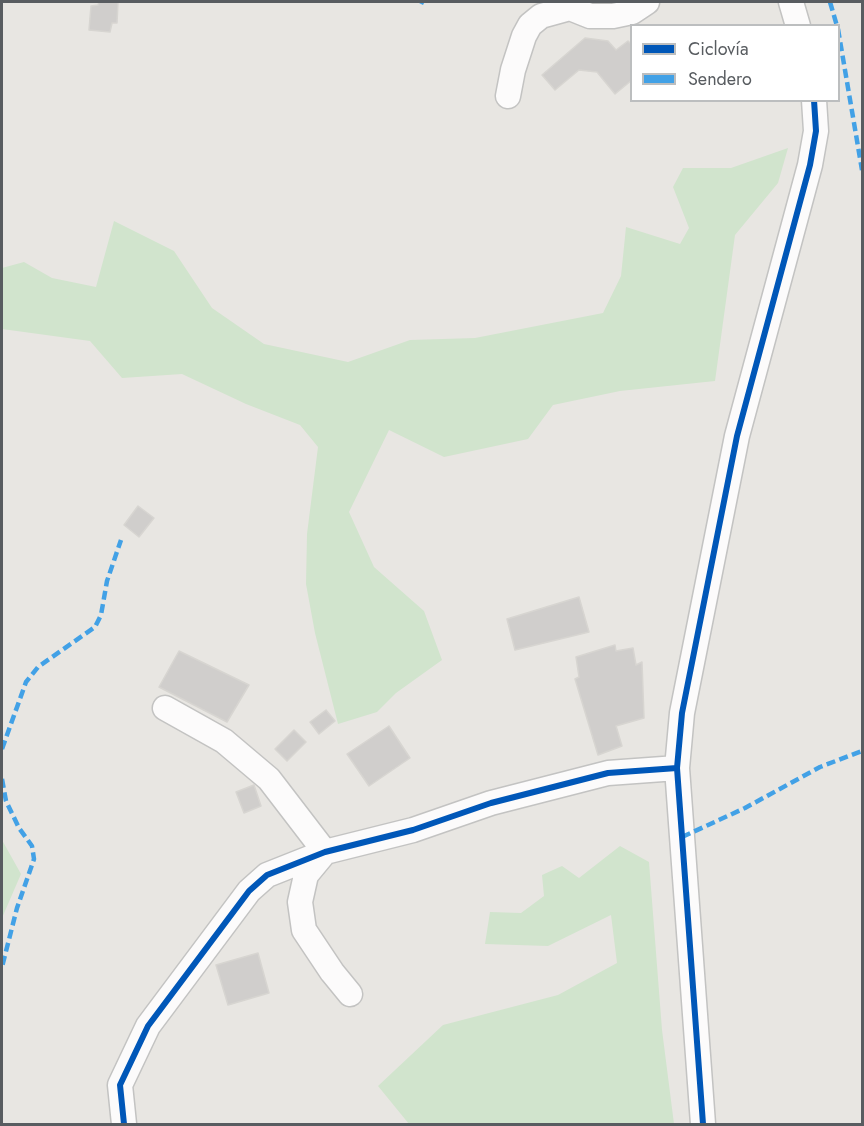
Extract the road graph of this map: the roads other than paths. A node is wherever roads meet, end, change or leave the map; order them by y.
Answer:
1 (647, 2) edge
2 (791, 2) edge
3 (797, 24) edge
4 (508, 96) dead end
5 (814, 102) edge
6 (165, 708) dead end
7 (677, 768) junction
8 (325, 852) junction
9 (350, 994) dead end
10 (124, 1125) edge
11 (703, 1125) edge

1 - 4 street
2 - 3 street
5 - 7 street
6 - 8 street
7 - 8 street
7 - 11 street
8 - 9 street
8 - 10 street

